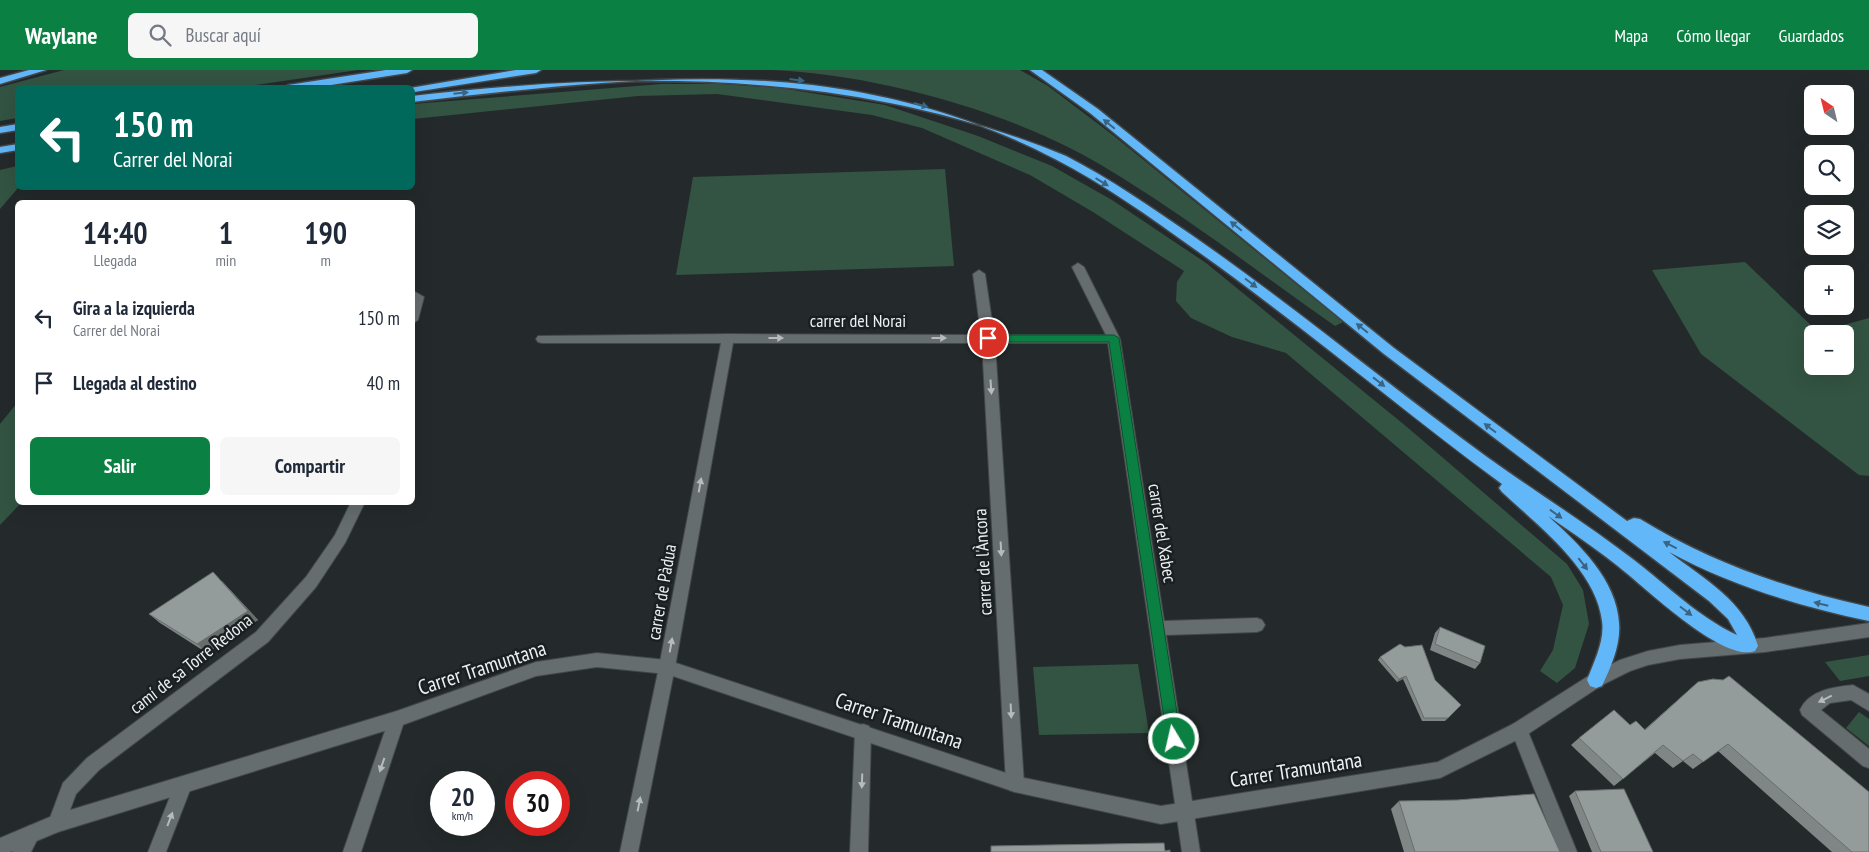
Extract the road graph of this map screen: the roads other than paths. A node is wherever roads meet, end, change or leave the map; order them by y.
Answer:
1 (41, 70) edge
2 (407, 70) edge
3 (536, 70) edge
4 (1035, 70) edge
5 (0, 81) edge
6 (308, 85) edge
7 (415, 89) edge
8 (415, 98) edge
9 (15, 128) edge
10 (0, 130) edge
11 (15, 148) edge
12 (0, 150) edge
13 (1078, 267) dead end
14 (979, 274) dead end
15 (415, 296) edge
16 (415, 308) edge
17 (728, 338) junction
18 (988, 338) junction
19 (1114, 338) junction
20 (542, 339) dead end
21 (1460, 445) junction
22 (1530, 457) junction
23 (357, 505) edge
24 (1869, 614) edge
25 (1257, 625) dead end
26 (1157, 628) junction
27 (1869, 630) edge
28 (1750, 646) junction
29 (667, 667) junction
30 (1596, 680) junction
31 (1869, 703) edge
32 (397, 719) junction
33 (1519, 730) junction
34 (863, 732) junction
35 (1869, 760) edge
36 (1015, 784) junction
37 (183, 785) junction
38 (1185, 812) junction
39 (57, 822) junction
40 (31, 834) junction
41 (0, 847) edge
42 (21, 852) edge
43 (157, 852) edge
44 (352, 852) edge
45 (629, 852) edge
46 (859, 852) edge
47 (1191, 852) edge
48 (1568, 852) edge

1 - 5 highway
2 - 6 highway
3 - 7 highway
22 -> 4 highway
8 -> 21 highway
9 - 10 highway
11 - 12 highway
13 - 19 street, carrer del Xabec
14 - 18 street, carrer de l'Àncora
15 - 16 street
17 -> 18 street, carrer del Norai
17 - 20 street, carrer del Norai
29 -> 17 street, carrer de Pàdua
18 - 19 street
18 -> 36 street, carrer de l'Àncora
19 - 26 street, carrer del Xabec
21 -> 28 highway
21 -> 30 highway
24 -> 22 highway
22 - 28 highway
23 - 39 street, camí de sa Torre Redona
25 - 26 street
26 - 38 street, carrer del Xabec
27 - 28 street, Carrer Tramuntana
28 - 30 street, Carrer Tramuntana
29 - 32 street, Carrer Tramuntana
29 - 34 street, Carrer Tramuntana
45 -> 29 street, carrer de Pàdua
30 - 33 street, Carrer Tramuntana
31 -> 35 street
32 - 37 street, Carrer Tramuntana
32 -> 44 street
33 - 38 street, Carrer Tramuntana
33 - 48 street
34 - 36 street, Carrer Tramuntana
34 -> 46 street
36 - 38 street, Carrer Tramuntana
37 - 39 street, Carrer Tramuntana
43 -> 37 street
38 - 47 street
39 - 40 street, Carrer Tramuntana
40 - 41 street, Carrer Tramuntana
40 - 42 street

